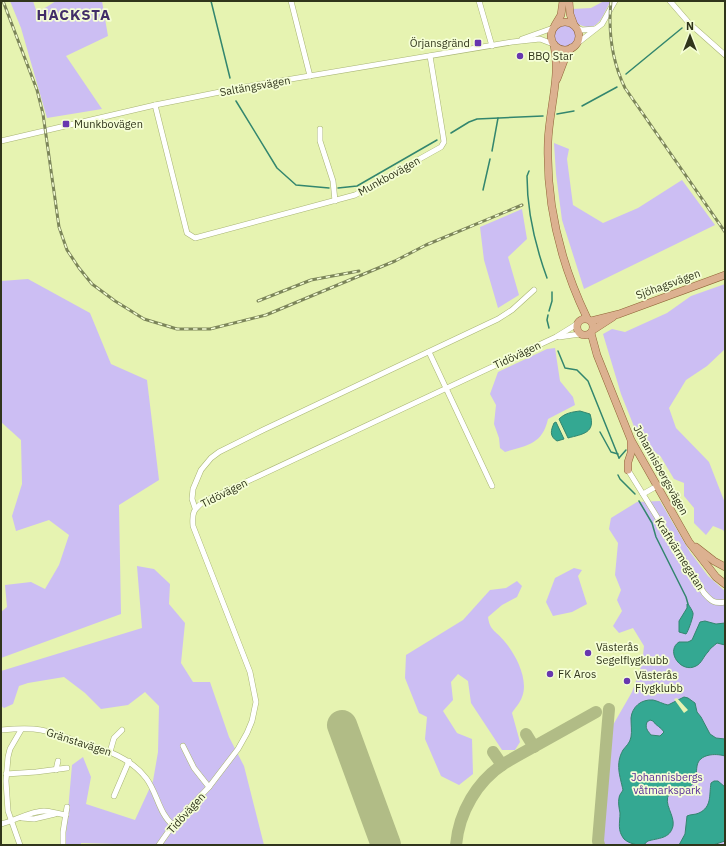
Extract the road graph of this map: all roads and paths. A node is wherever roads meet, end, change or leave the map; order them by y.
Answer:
1 (291, 1) edge
2 (479, 1) edge
3 (562, 1) edge
4 (569, 1) edge
5 (615, 1) edge
6 (670, 1) edge
7 (574, 26) junction
8 (554, 27) junction
9 (595, 29) junction
10 (512, 42) junction
11 (554, 44) junction
12 (492, 46) junction
13 (572, 47) junction
14 (725, 54) edge
15 (430, 56) junction
16 (310, 76) junction
17 (555, 85) junction
18 (155, 105) junction
19 (320, 128) dead end
20 (1, 141) edge
21 (335, 201) junction
22 (725, 275) edge
23 (534, 290) dead end
24 (619, 314) junction
25 (584, 321) junction
26 (587, 333) junction
27 (556, 337) junction
28 (428, 352) junction
29 (445, 388) junction
30 (631, 440) junction
31 (628, 470) joint
32 (492, 486) dead end
33 (657, 486) junction
34 (643, 494) junction
35 (195, 508) junction
36 (690, 542) junction
37 (725, 567) edge
38 (725, 584) edge
39 (725, 602) edge
40 (1, 730) edge
41 (22, 730) junction
42 (122, 730) dead end
43 (183, 746) dead end
44 (110, 752) junction
45 (58, 761) dead end
46 (129, 761) junction
47 (67, 768) dead end
48 (56, 770) junction
49 (6, 774) junction
50 (3, 781) edge
51 (209, 787) junction
52 (114, 796) dead end
53 (67, 807) dead end
54 (66, 815) junction
55 (11, 822) junction
56 (1, 824) edge
57 (172, 825) junction
58 (20, 845) edge
59 (63, 845) edge
60 (159, 845) edge

1 - 16 street
2 - 12 street
3 - 8 main road
4 - 7 main road
5 - 9 street
6 - 14 street
7 - 8 main road
7 - 9 street
7 - 13 main road
8 - 10 street, Saltängsvägen
8 - 11 main road
9 - 13 street
10 - 11 street, Saltängsvägen
10 - 12 street, Saltängsvägen
11 - 13 main road
11 - 17 main road
12 - 15 street, Saltängsvägen
13 - 17 main road
15 - 16 street, Saltängsvägen
15 - 21 street, Munkbovägen
16 - 18 street, Saltängsvägen
17 - 25 main road
18 - 20 street, Saltängsvägen
18 - 21 street, Munkbovägen
19 - 21 street
22 - 24 main road, Sjöhagsvägen
23 - 28 street
24 - 25 main road, Sjöhagsvägen
24 - 26 main road, Sjöhagsvägen
25 - 26 main road
25 - 26 main road
25 - 27 street, Tidövägen
26 - 27 street, Tidövägen
26 - 30 main road, Johannisbergsvägen
27 - 29 street, Tidövägen
28 - 29 street
28 - 35 street
29 - 32 street
29 - 35 street, Tidövägen
30 - 31 main road
30 - 33 main road, Johannisbergsvägen
31 - 34 street, Kraftvärmegatan
33 - 34 street
33 - 36 main road, Johannisbergsvägen
34 - 39 street, Kraftvärmegatan
35 - 51 street, Tidövägen
36 - 37 main road
36 - 38 main road, Johannisbergsvägen
40 - 41 street, Gränstavägen
41 - 44 street, Gränstavägen
41 - 49 street
42 - 44 street
43 - 51 street
44 - 46 street, Gränstavägen
45 - 48 street
46 - 52 street
46 - 57 street, Gränstavägen
47 - 48 street
48 - 49 street
49 - 50 street
50 - 55 street
51 - 57 street, Tidövägen
53 - 54 street
54 - 55 street
54 - 59 street
55 - 56 street
55 - 58 street
57 - 60 street, Tidövägen

